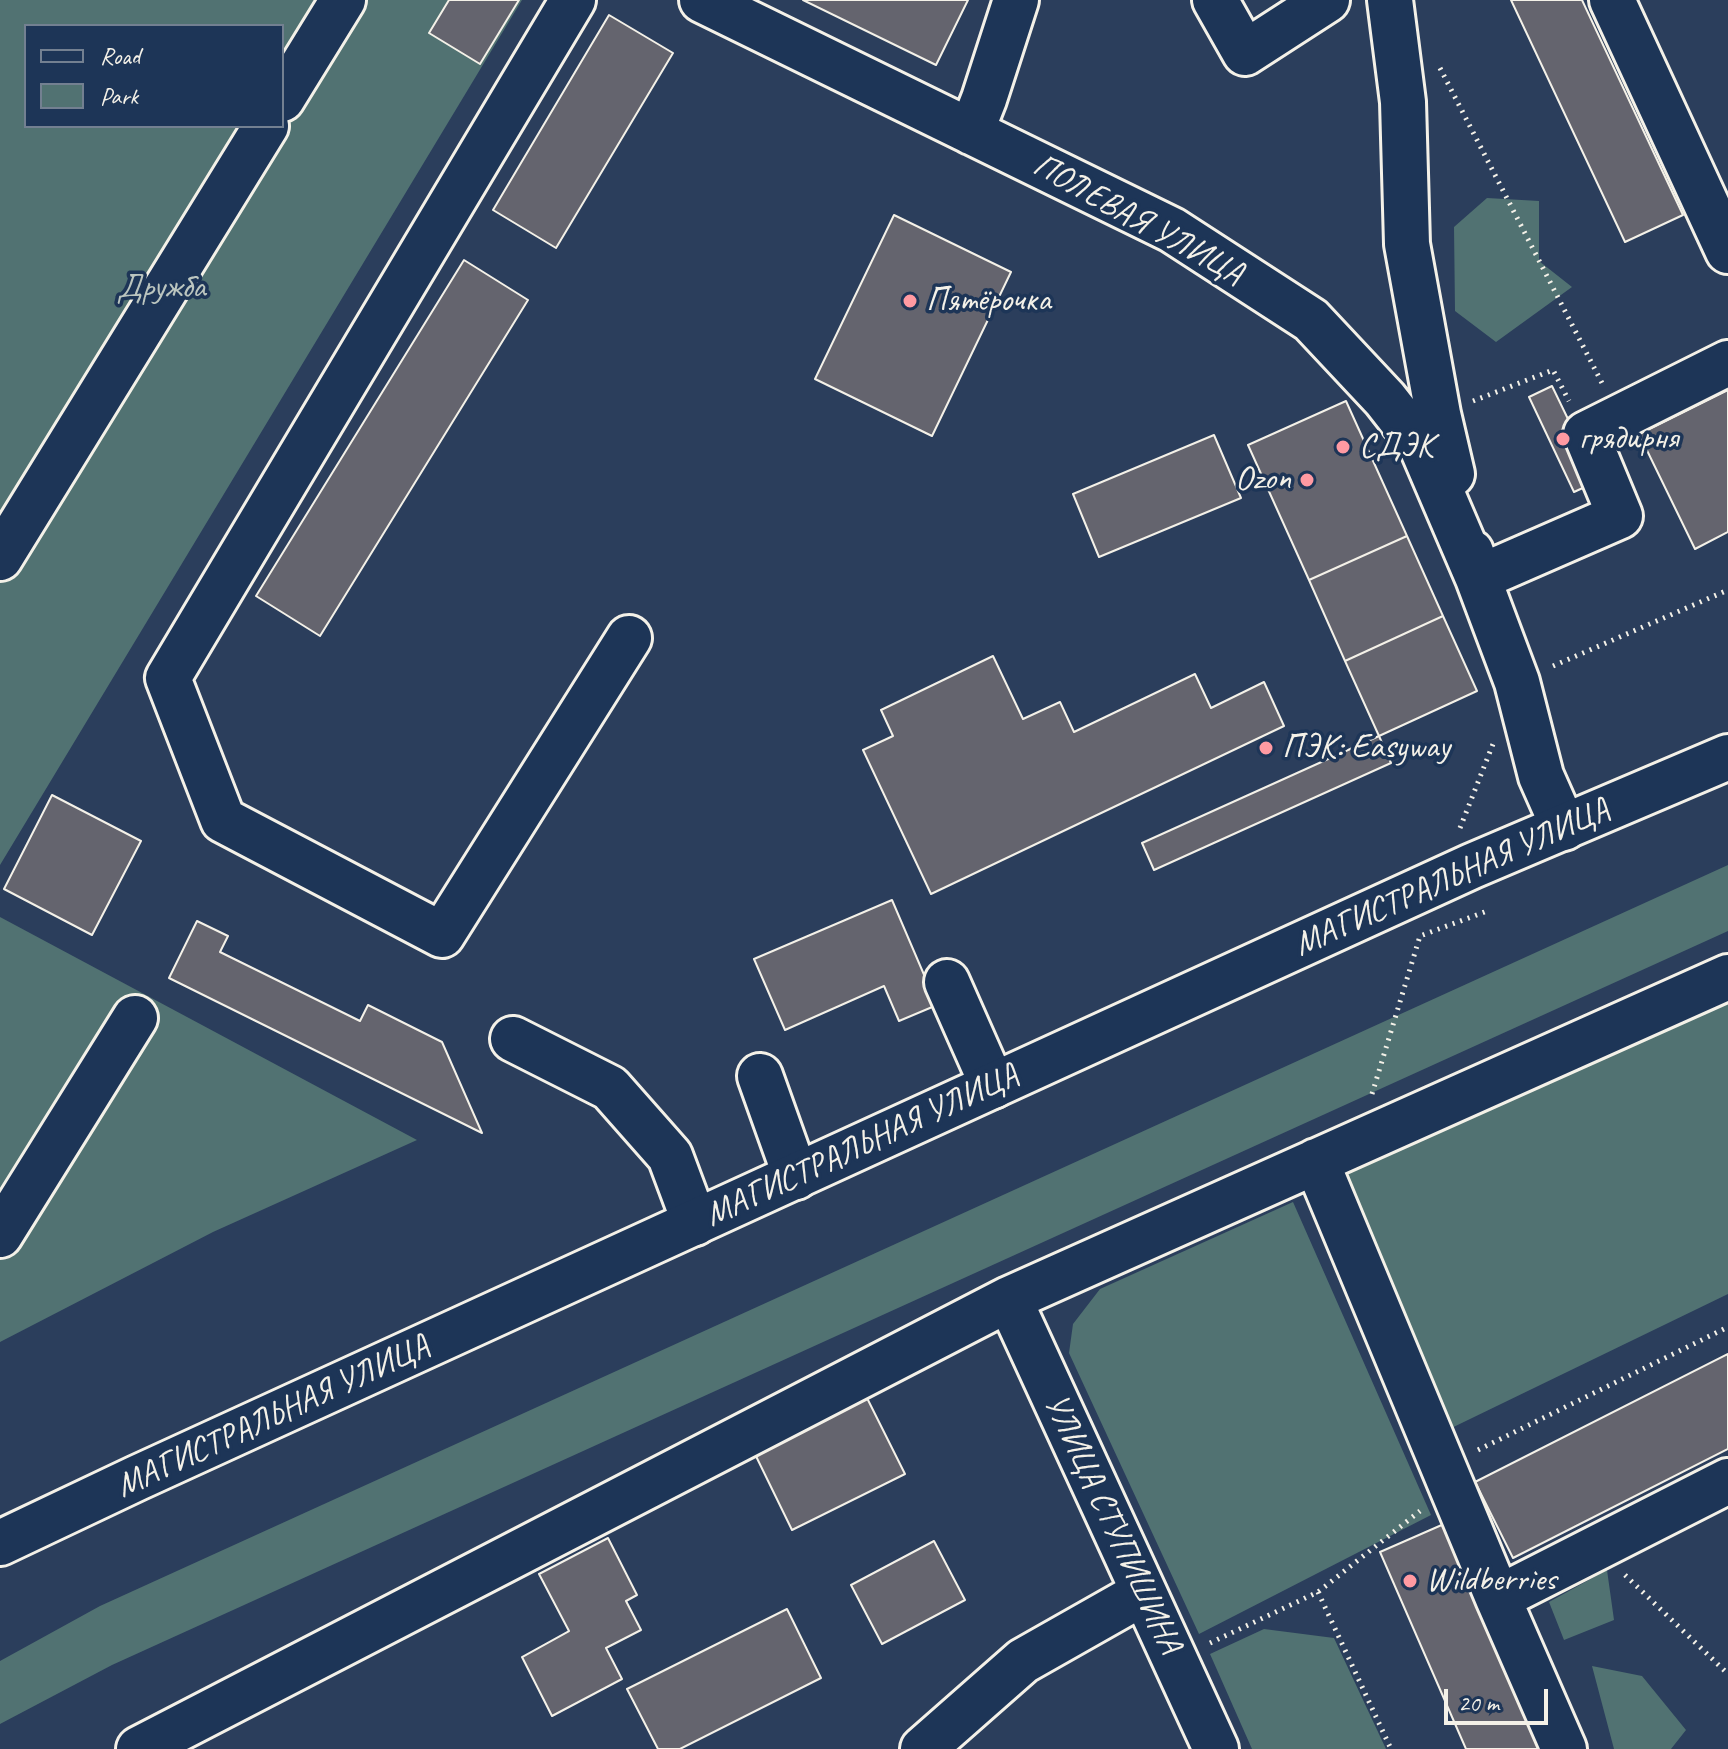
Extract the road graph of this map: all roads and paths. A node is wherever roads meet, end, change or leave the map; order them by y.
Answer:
1 (343, 0) edge
2 (573, 0) edge
3 (702, 0) edge
4 (1016, 0) edge
5 (1215, 0) edge
6 (1327, 0) edge
7 (1390, 0) edge
8 (1612, 0) edge
9 (1433, 56) dead end
10 (284, 96) edge
11 (265, 128) edge
12 (971, 132) junction
13 (1728, 251) edge
14 (1728, 363) edge
15 (1438, 414) junction
16 (1603, 426) junction
17 (0, 558) edge
18 (1478, 578) junction
19 (1728, 590) edge
20 (629, 638) dead end
21 (1517, 682) junction
22 (1496, 736) dead end
23 (1728, 757) edge
24 (1564, 828) junction
25 (1459, 831) dead end
26 (1728, 977) edge
27 (947, 982) dead end
28 (135, 1018) dead end
29 (513, 1039) dead end
30 (760, 1076) dead end
31 (993, 1086) junction
32 (1316, 1161) junction
33 (796, 1177) junction
34 (695, 1223) junction
35 (0, 1235) edge
36 (1009, 1299) junction
37 (1728, 1481) edge
38 (0, 1543) edge
39 (1597, 1548) junction
40 (1318, 1592) dead end
41 (1143, 1593) junction
42 (1498, 1598) junction
43 (1728, 1674) edge
44 (139, 1749) edge
45 (923, 1749) edge
46 (1216, 1749) edge
47 (1391, 1749) edge
48 (1564, 1749) edge

1 - 10 street
2 - 20 street
3 - 12 street, ПОЛЕВАЯ УЛИЦА
4 - 12 street
5 - 6 street
7 - 15 street
8 - 13 street
9 - 16 path
11 - 17 street
12 - 18 street, ПОЛЕВАЯ УЛИЦА
14 - 16 street
15 - 16 path
15 - 18 street
16 - 18 street
18 - 21 street, ПОЛЕВАЯ УЛИЦА
19 - 21 path
21 - 24 street, ПОЛЕВАЯ УЛИЦА
22 - 25 path
23 - 24 street, МАГИСТРАЛЬНАЯ УЛИЦА
24 - 31 street, МАГИСТРАЛЬНАЯ УЛИЦА
26 - 32 street
27 - 31 street
28 - 35 street
29 - 34 street
30 - 33 street
31 - 33 street, МАГИСТРАЛЬНАЯ УЛИЦА
32 - 36 street
32 - 42 street
33 - 34 street, МАГИСТРАЛЬНАЯ УЛИЦА
34 - 38 street, МАГИСТРАЛЬНАЯ УЛИЦА
36 - 41 street, УЛИЦА СТУПИШИНА
36 - 44 street
37 - 39 street
39 - 42 street
39 - 43 path
40 - 47 path
41 - 45 street
41 - 46 street, УЛИЦА СТУПИШИНА
42 - 48 street

